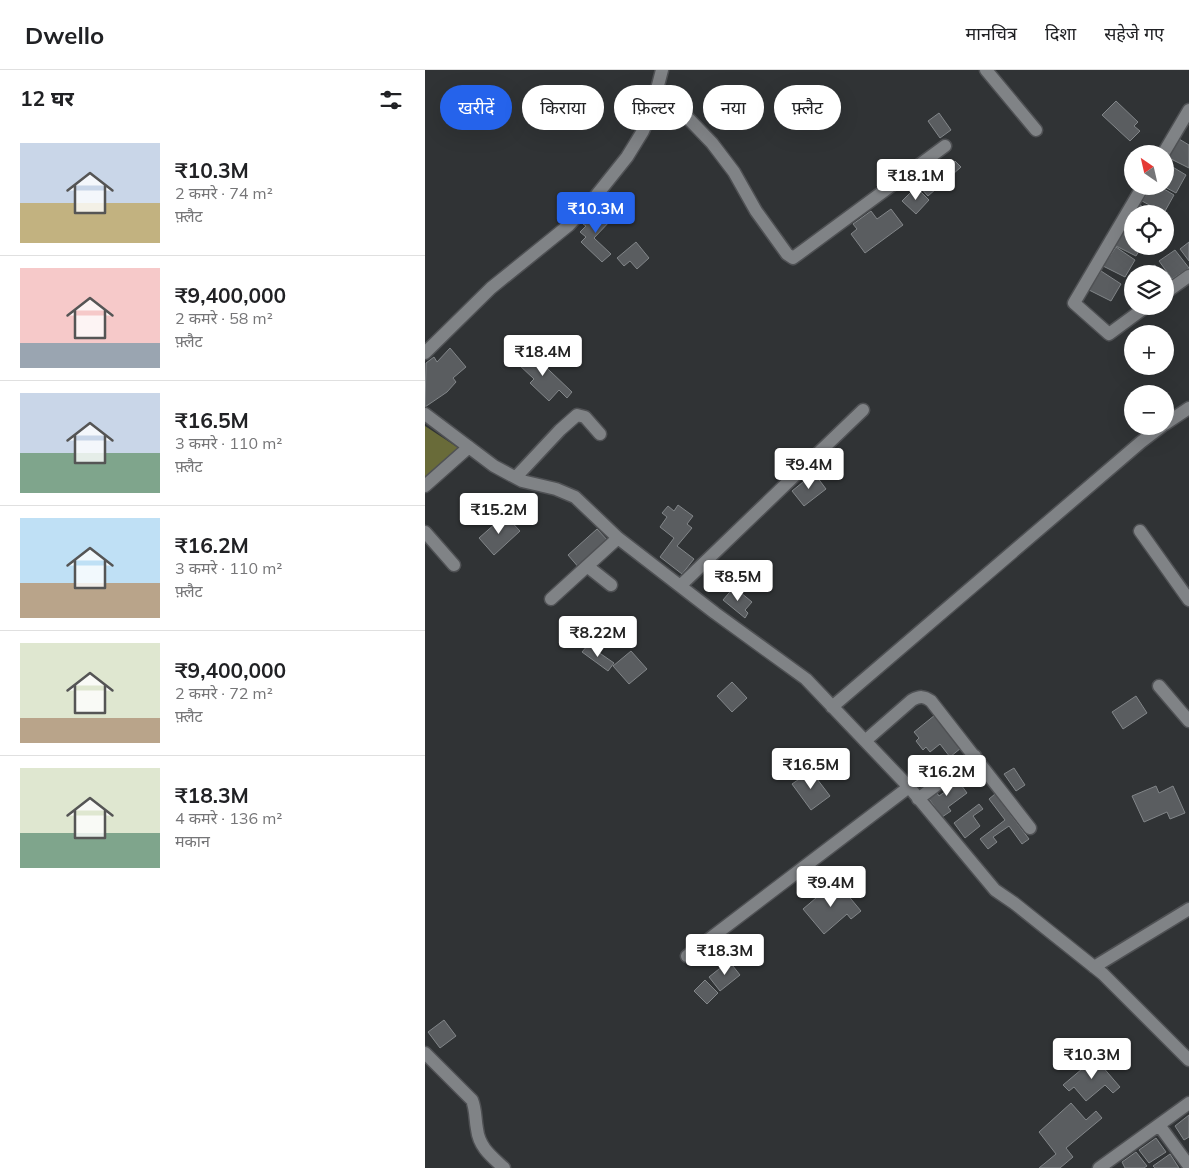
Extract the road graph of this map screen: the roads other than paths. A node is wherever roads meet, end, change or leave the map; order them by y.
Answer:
1 (662, 70) edge
2 (986, 70) edge
3 (658, 85) edge
4 (1189, 110) edge
5 (693, 123) edge
6 (643, 130) edge
7 (1035, 130) dead end
8 (1168, 145) edge
9 (945, 146) dead end
10 (1138, 195) edge
11 (1189, 276) edge
12 (1174, 287) edge
13 (1135, 315) edge
14 (425, 352) edge
15 (1189, 408) edge
16 (863, 410) dead end
17 (425, 414) edge
18 (1174, 418) edge
19 (600, 434) dead end
20 (1150, 435) edge
21 (469, 448) junction
22 (516, 477) junction
23 (425, 486) edge
24 (1140, 531) dead end
25 (425, 532) edge
26 (618, 538) junction
27 (454, 565) dead end
28 (587, 566) junction
29 (611, 585) dead end
30 (680, 586) junction
31 (551, 599) dead end
32 (1189, 600) edge
33 (1159, 686) dead end
34 (832, 707) junction
35 (1189, 721) edge
36 (865, 741) junction
37 (975, 756) junction
38 (909, 787) junction
39 (918, 799) junction
40 (1030, 828) dead end
41 (1189, 909) edge
42 (687, 956) dead end
43 (1094, 967) junction
44 (425, 1053) edge
45 (1189, 1060) edge
46 (1189, 1103) edge
47 (1159, 1124) junction
48 (1107, 1166) edge
49 (1189, 1166) edge
50 (504, 1168) edge

1 - 3 street
2 - 7 street
4 - 8 street
5 - 9 street
6 - 14 street
10 - 13 street
11 - 12 street
15 - 18 street
16 - 30 street
17 - 21 street
19 - 22 street
20 - 34 street
21 - 22 street
21 - 23 street
22 - 26 street
24 - 32 street
25 - 27 street
26 - 28 street
26 - 30 street
28 - 29 street
28 - 31 street
30 - 34 street
33 - 35 street
34 - 36 street
36 - 37 street
36 - 38 street
37 - 39 street
37 - 40 street
38 - 39 street
38 - 42 street
39 - 43 street
41 - 43 street
43 - 45 street
44 - 50 street
46 - 47 street
47 - 48 street
47 - 49 street

